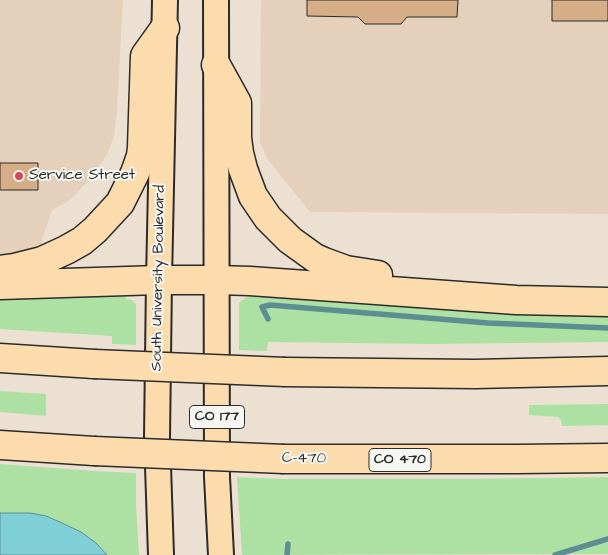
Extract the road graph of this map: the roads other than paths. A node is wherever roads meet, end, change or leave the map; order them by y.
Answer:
1 (165, 0) edge
2 (216, 0) edge
3 (165, 28) junction
4 (216, 65) junction
5 (0, 270) edge
6 (158, 280) junction
7 (216, 280) junction
8 (0, 285) edge
9 (407, 293) junction
10 (608, 302) edge
11 (0, 358) edge
12 (608, 371) edge
13 (0, 445) edge
14 (608, 458) edge
15 (161, 555) edge
16 (221, 555) edge

1 - 3 main road, South University Boulevard
2 - 4 main road, CO 177
3 - 5 highway
3 - 6 main road, South University Boulevard
4 - 7 main road, CO 177
4 - 9 highway
6 - 7 highway
6 - 8 highway
6 - 15 main road, South University Boulevard
7 - 9 highway
7 - 16 main road, CO 177
9 - 10 highway
11 - 12 highway, bridge
13 - 14 highway, C-470 / CO 470, bridge

